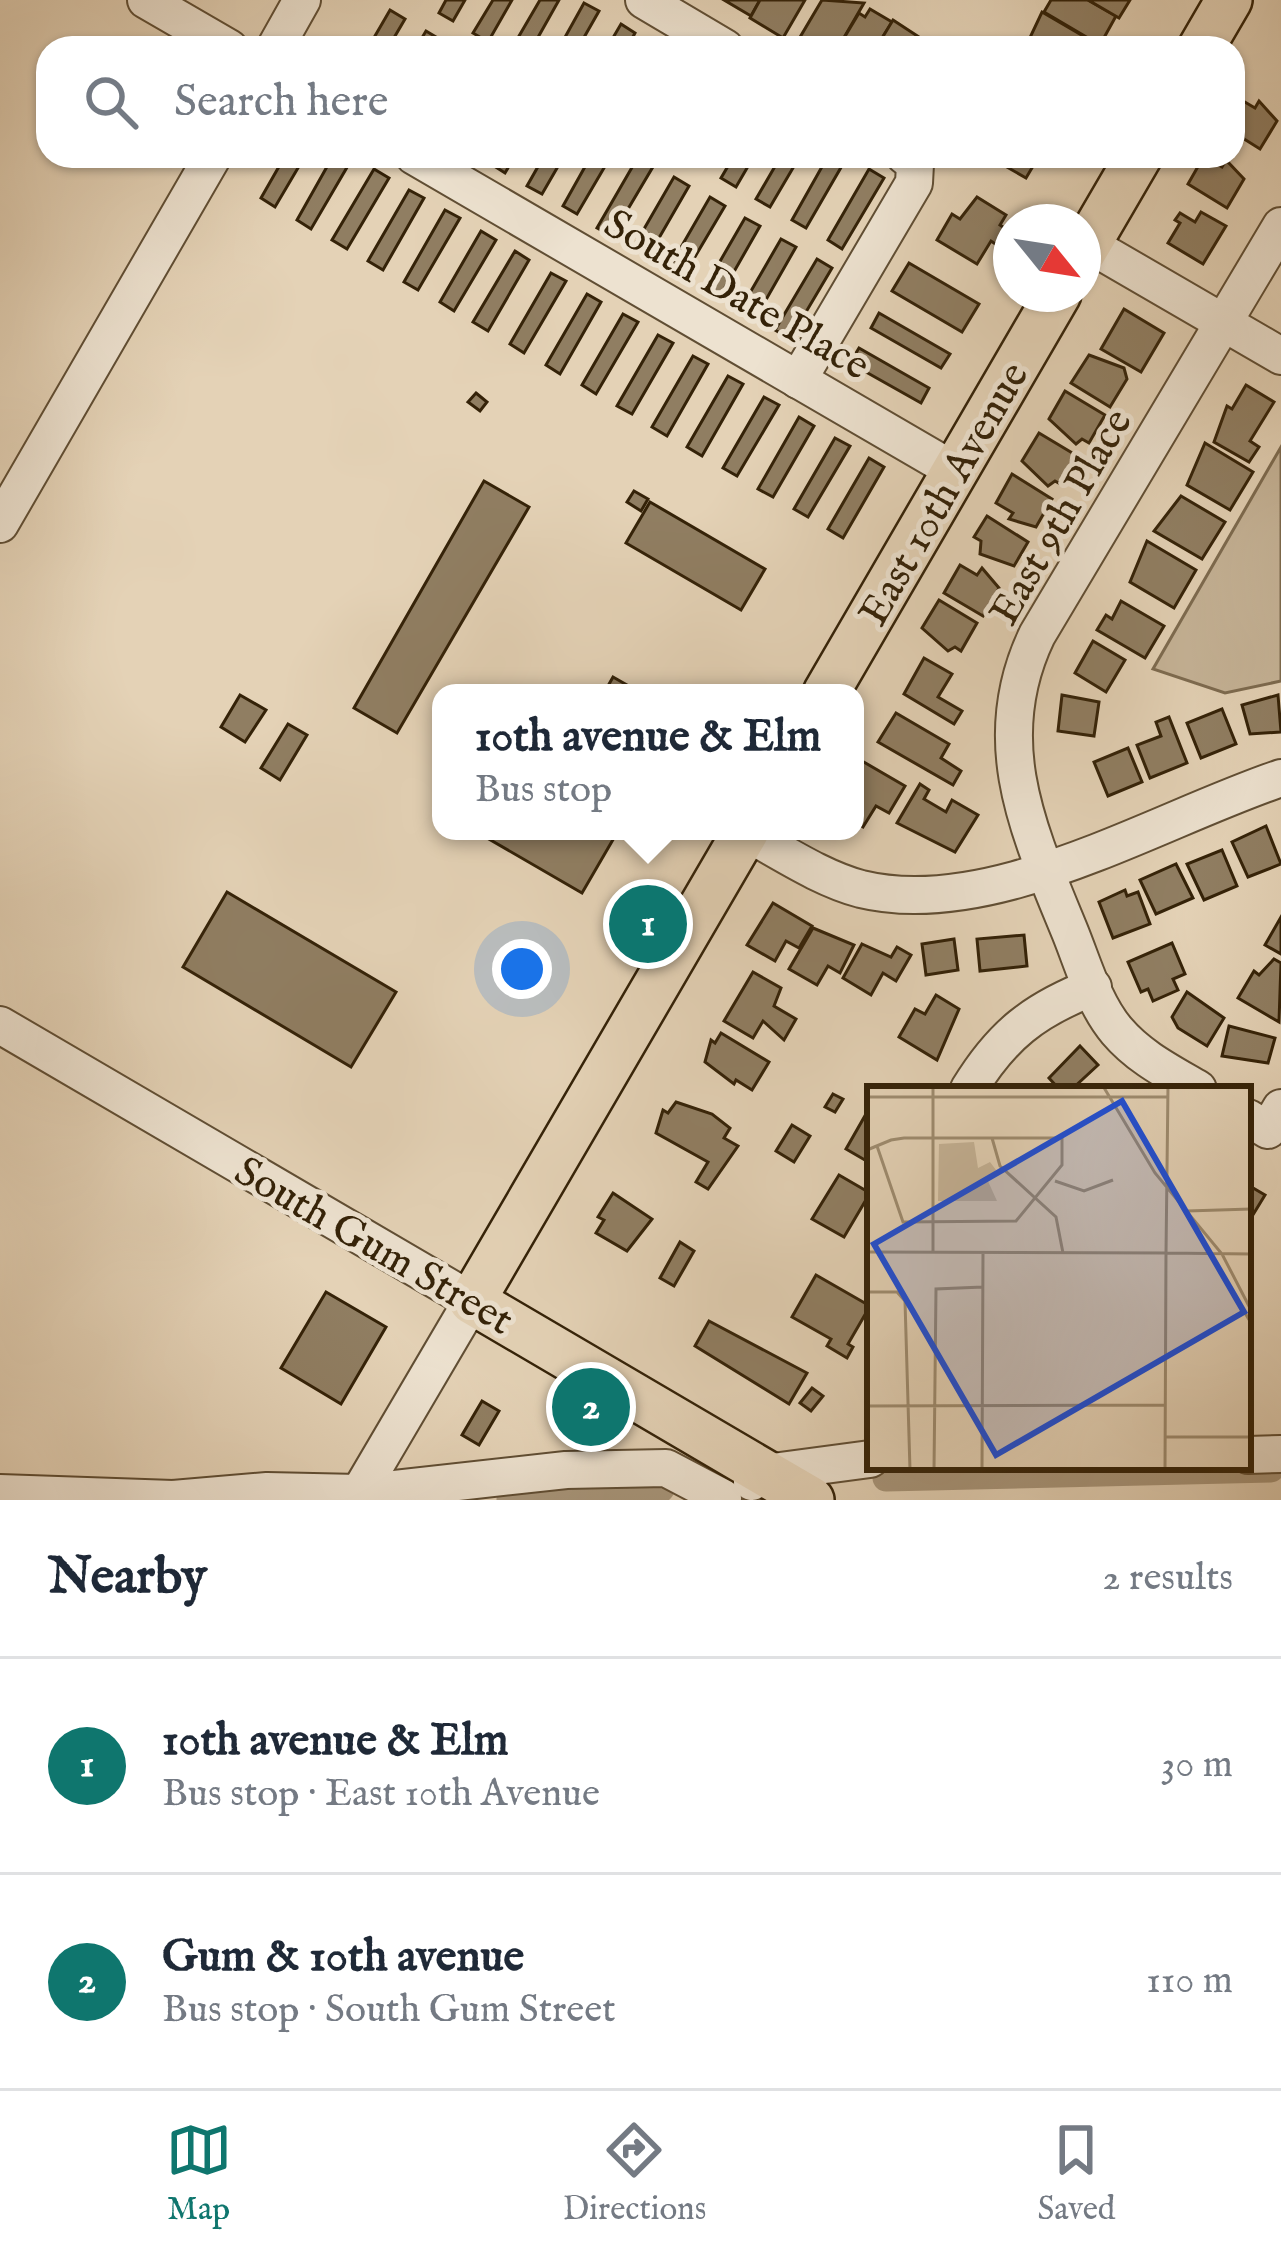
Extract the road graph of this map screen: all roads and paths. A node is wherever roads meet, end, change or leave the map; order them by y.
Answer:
1 (146, 0) edge
2 (302, 0) edge
3 (644, 0) edge
4 (1229, 0) edge
5 (208, 36) edge
6 (282, 36) edge
7 (705, 36) edge
8 (1209, 36) edge
9 (205, 168) edge
10 (435, 168) edge
11 (915, 168) edge
12 (1132, 168) edge
13 (1101, 221) edge
14 (1281, 226) edge
15 (1101, 257) edge
16 (1048, 312) edge
17 (1225, 323) junction
18 (1281, 356) edge
19 (798, 380) junction
20 (955, 471) junction
21 (0, 524) edge
22 (831, 684) edge
23 (1281, 778) edge
24 (741, 840) edge
25 (762, 840) edge
26 (1044, 869) junction
27 (1093, 987) junction
28 (0, 1024) edge
29 (971, 1086) edge
30 (1193, 1086) edge
31 (472, 1301) junction
32 (1281, 1454) edge
33 (1251, 1455) edge
34 (867, 1459) edge
35 (765, 1473) junction
36 (0, 1493) edge
37 (357, 1496) edge
38 (708, 1499) edge
39 (811, 1500) edge

1 - 5 street
2 - 6 street
3 - 7 street
4 - 8 main road
9 - 21 street
10 - 19 street, South Date Place
11 - 19 street
12 - 13 main road
14 - 17 street, East 9th Place
15 - 17 street
16 - 20 main road, East 10th Avenue
17 - 18 street
17 - 26 street, East 9th Place
19 - 20 street, South Date Place
20 - 22 main road, East 10th Avenue
23 - 26 street
24 - 31 main road
25 - 26 street
26 - 27 street, East 9th Place
27 - 29 street
27 - 30 street, East 9th Place
28 - 31 street, South Gum Street
31 - 35 main road, South Gum Street
31 - 37 street
32 - 33 street
34 - 35 street
35 - 38 street
35 - 39 main road, South Gum Street
36 - 37 street
37 - 38 street

